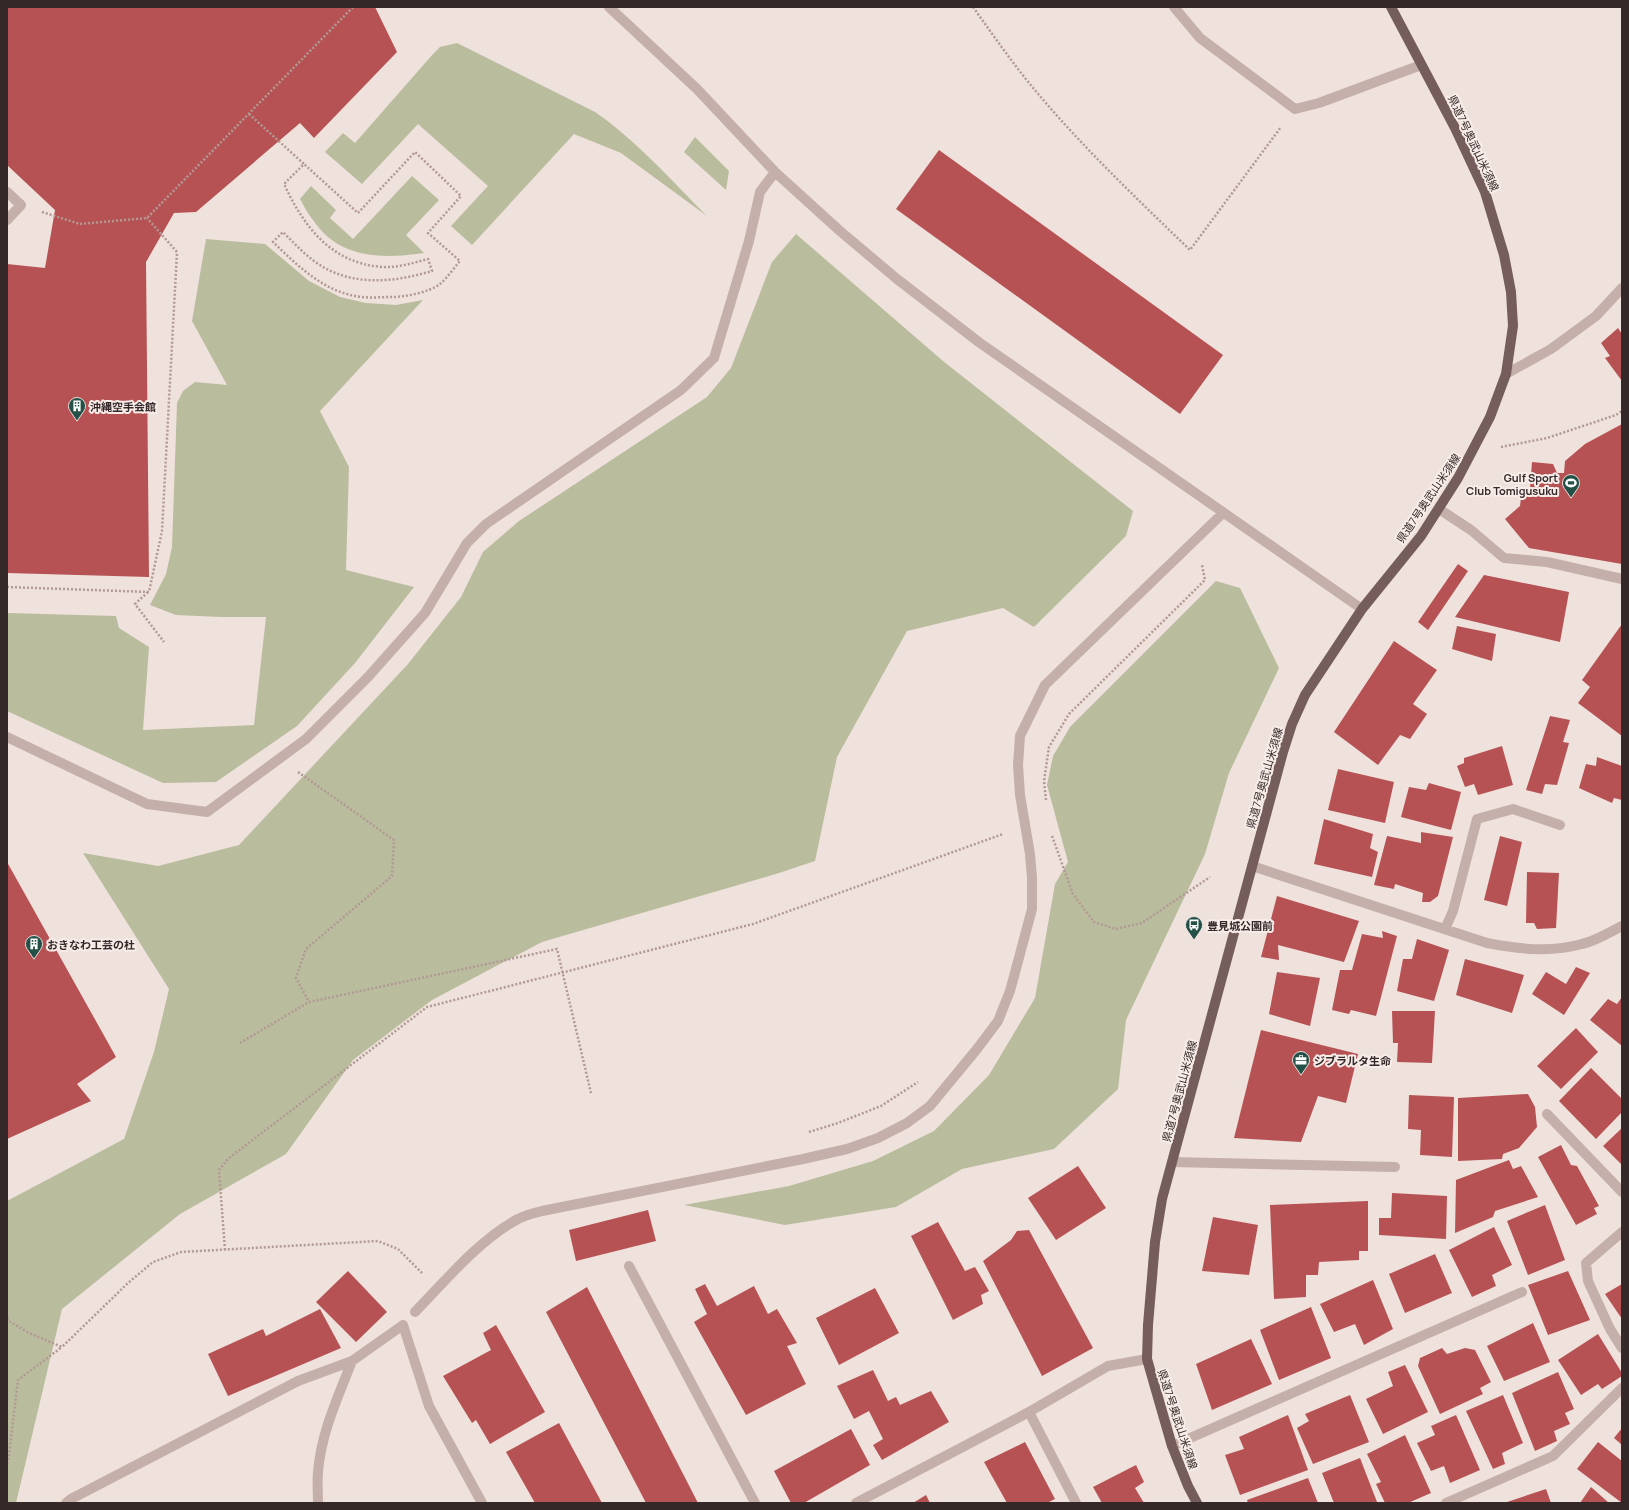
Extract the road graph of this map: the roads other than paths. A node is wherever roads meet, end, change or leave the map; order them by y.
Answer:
1 (609, 7) edge
2 (1174, 7) edge
3 (1391, 7) edge
4 (1421, 65) junction
5 (775, 172) junction
6 (7, 192) edge
7 (7, 220) edge
8 (1622, 288) edge
9 (1506, 374) junction
10 (1439, 508) junction
11 (1224, 513) junction
12 (1622, 579) edge
13 (1362, 609) junction
14 (7, 737) edge
15 (1560, 826) dead end
16 (1252, 866) junction
17 (1622, 926) edge
18 (1445, 929) junction
19 (1547, 1114) dead end
20 (1172, 1162) junction
21 (1394, 1167) dead end
22 (1622, 1192) edge
23 (1622, 1232) edge
24 (629, 1266) dead end
25 (1522, 1292) dead end
26 (415, 1312) dead end
27 (1622, 1348) edge
28 (1147, 1359) junction
29 (352, 1361) junction
30 (1622, 1388) edge
31 (1029, 1412) junction
32 (1172, 1446) junction
33 (66, 1503) edge
34 (318, 1503) edge
35 (482, 1503) edge
36 (754, 1503) edge
37 (856, 1503) edge
38 (1076, 1503) edge
39 (1197, 1503) edge
40 (1446, 1503) edge

1 - 5 street
2 - 4 street
3 - 4 main road, 県道7号奥武山米須線
4 - 9 main road, 県道7号奥武山米須線
5 - 11 street
5 - 14 street
6 - 7 street
8 - 9 street
9 - 10 main road, 県道7号奥武山米須線
10 - 12 street
10 - 13 main road, 県道7号奥武山米須線
11 - 13 street
11 - 26 street
13 - 16 main road, 県道7号奥武山米須線
15 - 18 street
16 - 18 street
16 - 20 main road, 県道7号奥武山米須線
17 - 18 street
19 - 22 street
20 - 21 street
20 - 28 main road, 県道7号奥武山米須線
23 - 27 street
24 - 36 street
25 - 32 street
28 - 31 street
28 - 32 main road, 県道7号奥武山米須線
29 - 33 street
29 - 34 street
29 - 35 street
30 - 40 street
31 - 37 street
31 - 38 street
32 - 39 main road, 県道7号奥武山米須線

